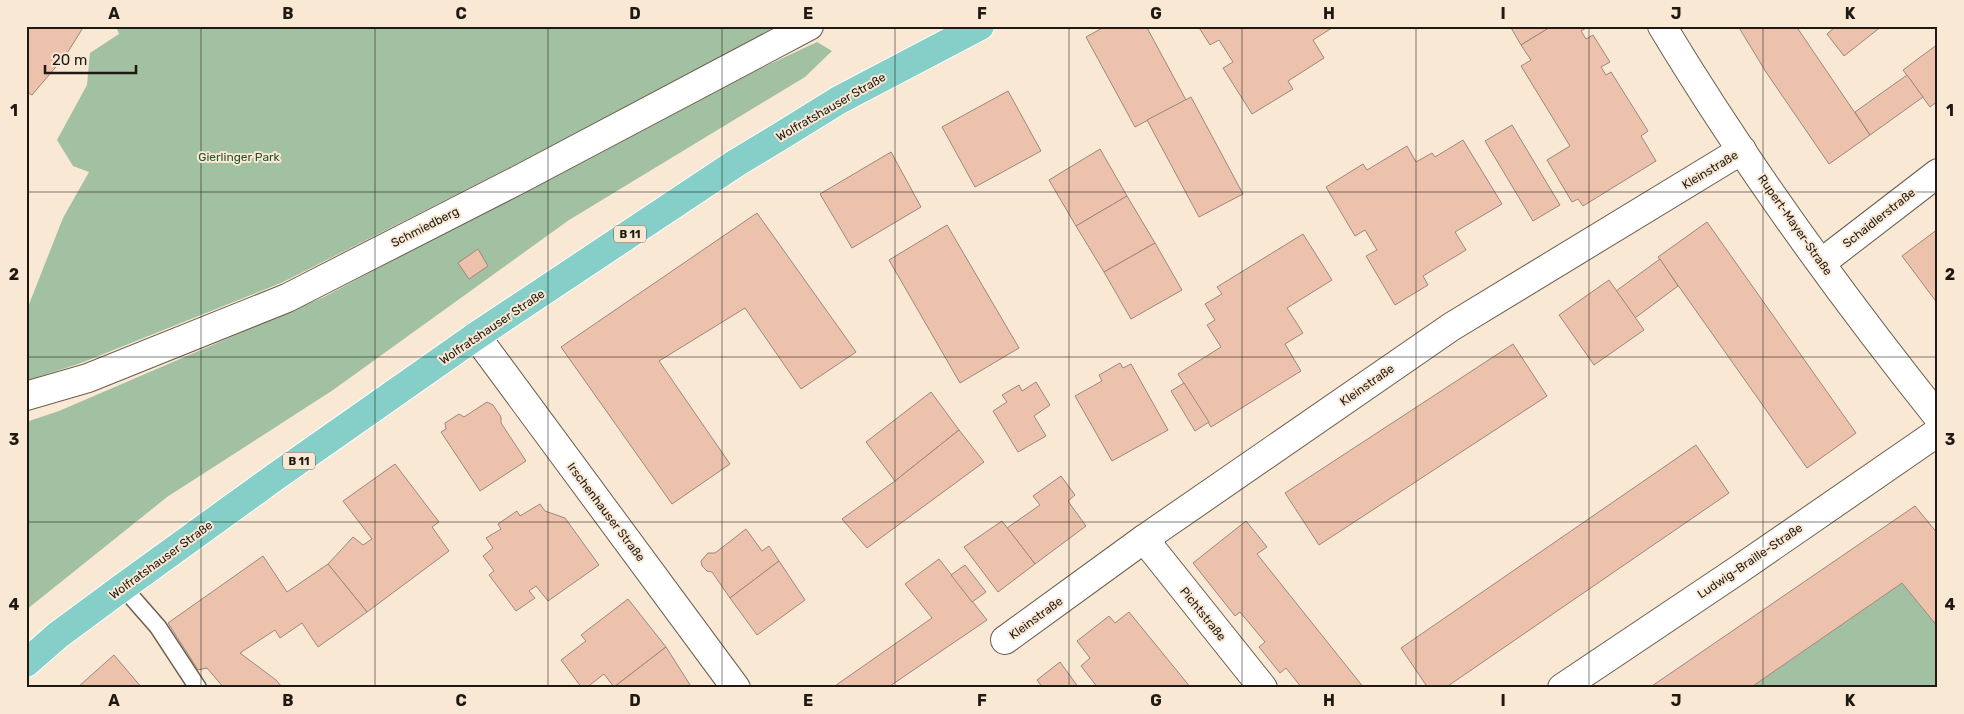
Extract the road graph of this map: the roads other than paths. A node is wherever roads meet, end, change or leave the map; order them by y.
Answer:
1 (809, 26) edge
2 (1662, 26) edge
3 (977, 27) edge
4 (1742, 150) junction
5 (1938, 173) edge
6 (1821, 263) junction
7 (476, 336) junction
8 (26, 396) edge
9 (1938, 417) edge
10 (1938, 432) edge
11 (1144, 539) junction
12 (123, 587) junction
13 (1005, 640) dead end
14 (26, 663) edge
15 (198, 688) edge
16 (736, 688) edge
17 (1263, 688) edge
18 (1562, 688) edge

1 - 8 street, Schmiedberg
2 - 4 street, Rupert-Mayer-Straße
3 - 7 main road, Wolfratshauser Straße / B 11
4 - 6 street, Rupert-Mayer-Straße
4 - 11 street, Kleinstraße
5 - 6 street, Schaidlerstraße
6 - 9 street, Rupert-Mayer-Straße
7 - 12 main road, Wolfratshauser Straße / B 11
7 - 16 street, Irschenhauser Straße
10 - 18 street, Ludwig-Braille-Straße
11 - 13 street, Kleinstraße
11 - 17 street, Pichtstraße
12 - 14 main road, Wolfratshauser Straße / B 11
12 - 15 lane

